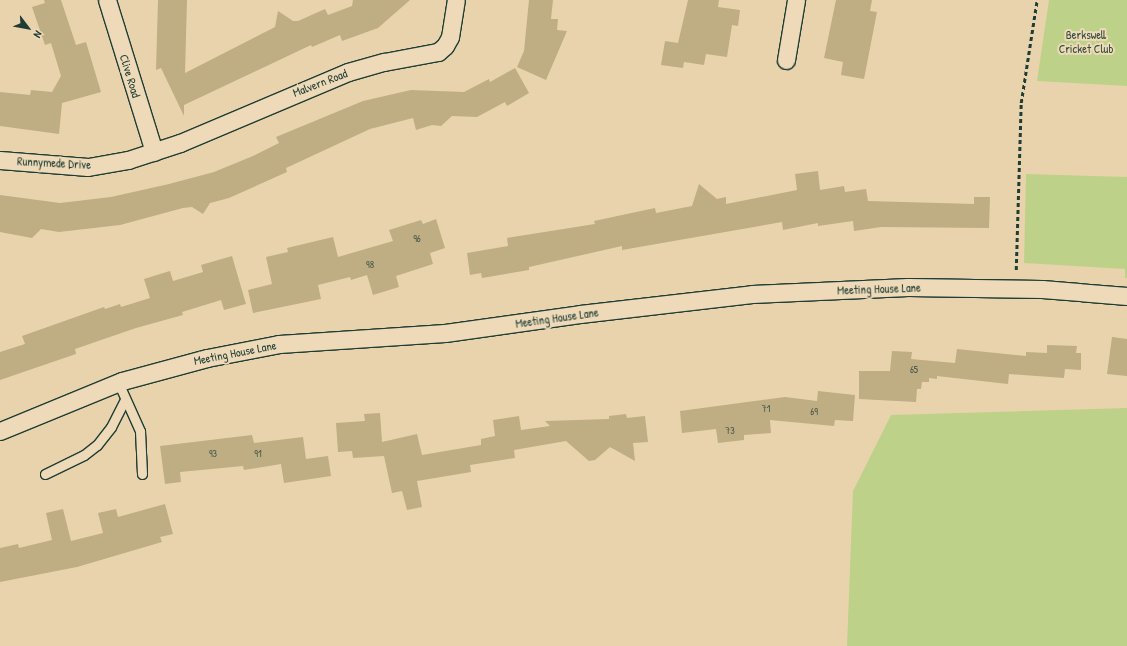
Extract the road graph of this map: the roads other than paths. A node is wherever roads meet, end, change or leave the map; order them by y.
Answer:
1 (107, 0) edge
2 (456, 0) edge
3 (796, 0) edge
4 (786, 60) dead end
5 (154, 152) junction
6 (0, 160) edge
7 (1127, 296) edge
8 (118, 382) junction
9 (125, 400) junction
10 (0, 430) edge
11 (45, 474) dead end
12 (142, 474) dead end

1 - 5 street, Clive Road
2 - 5 street, Malvern Road
3 - 4 street
5 - 6 street, Runnymede Drive
7 - 8 street, Meeting House Lane
8 - 9 lane
8 - 10 street, Meeting House Lane
9 - 11 lane
9 - 12 lane

